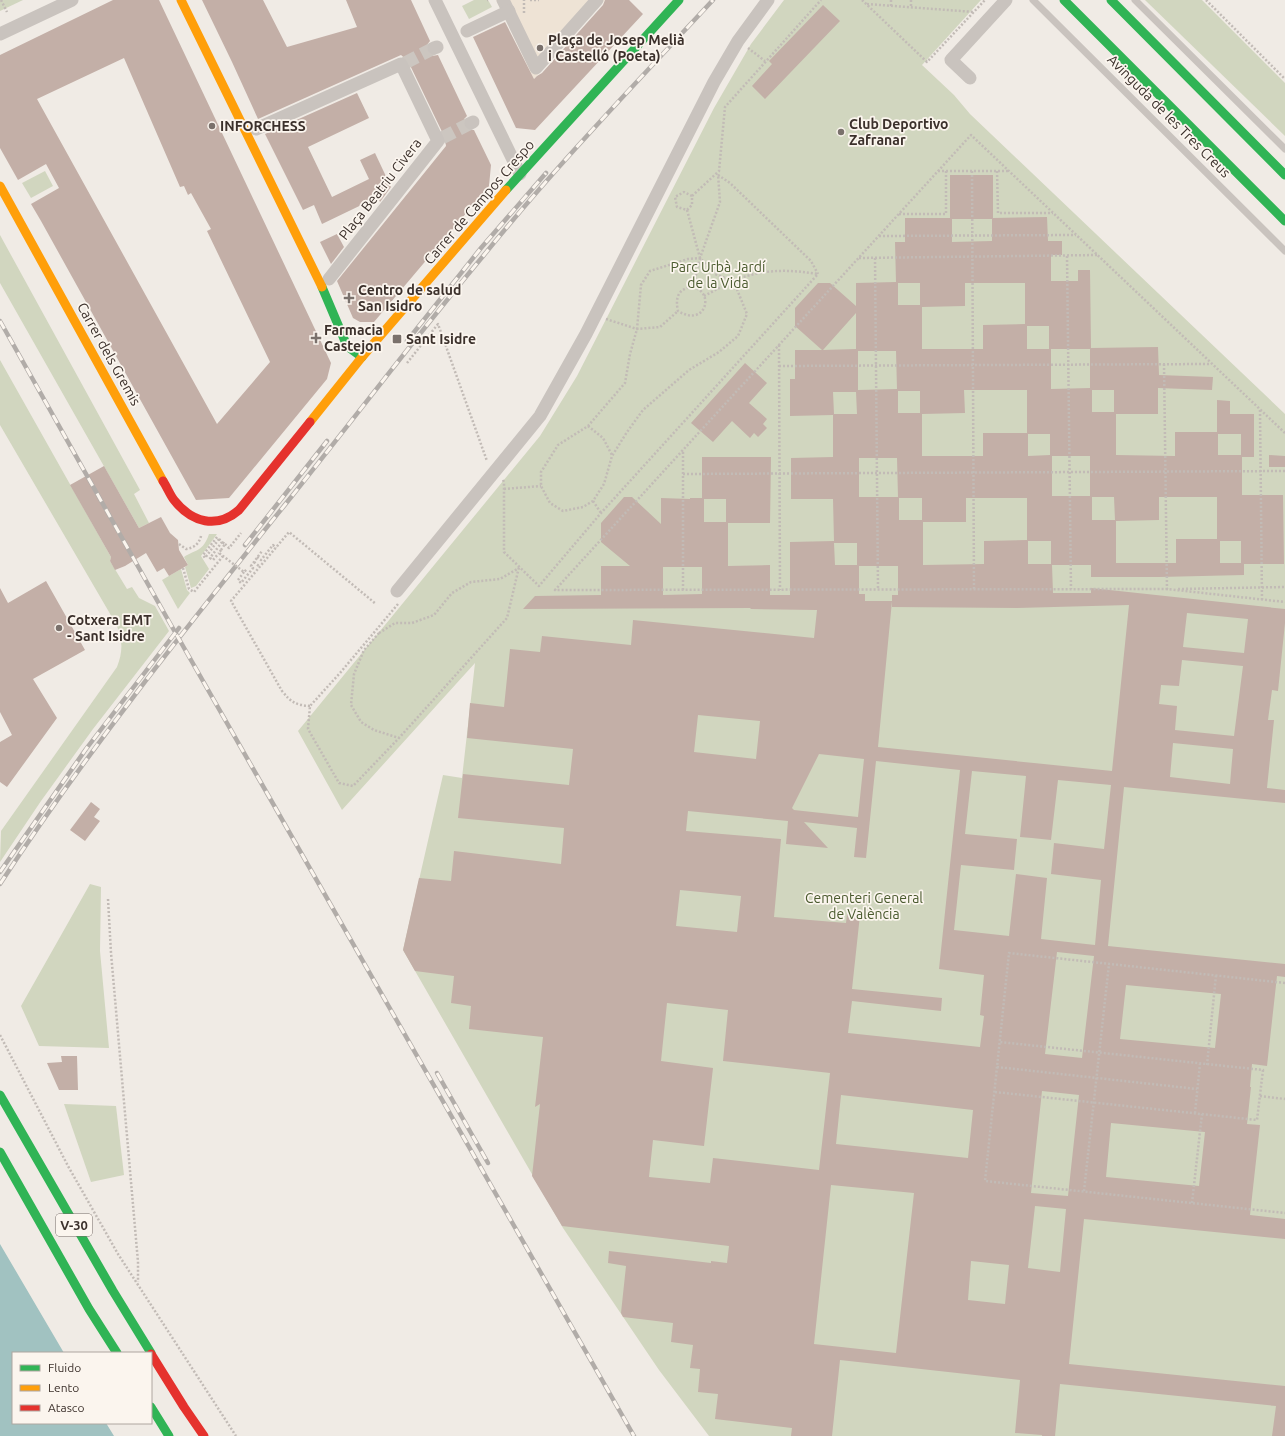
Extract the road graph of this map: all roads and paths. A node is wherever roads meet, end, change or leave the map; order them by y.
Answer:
1 (1, 0) edge
2 (72, 0) edge
3 (181, 0) edge
4 (435, 0) edge
5 (530, 0) edge
6 (539, 0) edge
7 (597, 0) edge
8 (679, 0) edge
9 (768, 0) edge
10 (821, 0) edge
11 (862, 0) edge
12 (891, 0) edge
13 (911, 0) edge
14 (985, 0) edge
15 (1006, 0) edge
16 (1033, 0) edge
17 (1064, 0) edge
18 (1111, 0) edge
19 (1135, 0) edge
20 (1206, 0) edge
21 (866, 4) junction
22 (506, 6) edge
23 (891, 6) junction
24 (911, 8) junction
25 (7, 12) dead end
26 (974, 12) junction
27 (467, 31) dead end
28 (0, 34) edge
29 (746, 46) dead end
30 (765, 61) junction
31 (970, 78) dead end
32 (1285, 79) edge
33 (256, 130) dead end
34 (1285, 149) edge
35 (938, 171) junction
36 (946, 171) junction
37 (972, 171) junction
38 (998, 171) junction
39 (1010, 171) junction
40 (520, 174) junction
41 (1285, 175) edge
42 (0, 186) edge
43 (692, 196) junction
44 (686, 210) junction
45 (1054, 213) junction
46 (898, 214) junction
47 (1285, 221) edge
48 (1077, 235) junction
49 (878, 236) junction
50 (972, 236) junction
51 (1285, 251) edge
52 (1067, 256) junction
53 (1098, 256) junction
54 (972, 257) junction
55 (700, 258) junction
56 (858, 258) junction
57 (875, 258) junction
58 (818, 274) junction
59 (329, 279) dead end
60 (734, 282) junction
61 (693, 287) junction
62 (704, 296) junction
63 (678, 311) junction
64 (603, 318) dead end
65 (637, 329) junction
66 (779, 345) junction
67 (362, 357) junction
68 (407, 363) dead end
69 (1068, 364) junction
70 (1164, 364) junction
71 (1212, 364) junction
72 (973, 365) junction
73 (779, 366) junction
74 (876, 366) junction
75 (1260, 410) junction
76 (588, 426) junction
77 (1285, 433) edge
78 (683, 451) junction
79 (612, 456) junction
80 (487, 461) dead end
81 (1285, 470) edge
82 (1165, 471) junction
83 (1261, 471) junction
84 (974, 472) junction
85 (1070, 472) junction
86 (780, 473) junction
87 (877, 473) junction
88 (683, 474) junction
89 (501, 479) dead end
90 (542, 486) junction
91 (504, 490) junction
92 (593, 501) junction
93 (601, 514) junction
94 (205, 521) joint
95 (241, 533) dead end
96 (201, 535) dead end
97 (219, 540) junction
98 (222, 542) junction
99 (179, 544) dead end
100 (225, 544) junction
101 (276, 548) junction
102 (262, 551) dead end
103 (219, 553) junction
104 (223, 556) junction
105 (258, 557) junction
106 (254, 562) junction
107 (251, 566) junction
108 (260, 567) junction
109 (519, 567) junction
110 (183, 568) dead end
111 (244, 572) junction
112 (1285, 586) edge
113 (1262, 587) junction
114 (974, 589) junction
115 (1071, 589) junction
116 (1167, 589) junction
117 (683, 590) junction
118 (780, 590) junction
119 (878, 590) junction
120 (397, 591) dead end
121 (1262, 600) junction
122 (1285, 602) edge
123 (376, 604) dead end
124 (376, 630) dead end
125 (379, 633) junction
126 (310, 706) dead end
127 (108, 900) dead end
128 (1109, 964) junction
129 (1216, 975) junction
130 (1285, 982) edge
131 (0, 1035) edge
132 (1000, 1042) junction
133 (1099, 1053) junction
134 (1200, 1064) junction
135 (1207, 1064) junction
136 (997, 1067) junction
137 (1096, 1078) junction
138 (1197, 1088) junction
139 (995, 1092) junction
140 (0, 1095) edge
141 (1260, 1096) junction
142 (1285, 1098) edge
143 (1094, 1102) junction
144 (1195, 1113) junction
145 (1202, 1114) junction
146 (0, 1152) edge
147 (1084, 1191) junction
148 (1192, 1203) junction
149 (1285, 1212) edge
150 (138, 1283) junction
151 (116, 1352) edge
152 (150, 1352) edge
153 (152, 1355) edge
154 (152, 1409) edge
155 (170, 1436) edge
156 (204, 1436) edge
157 (236, 1436) edge

1 - 25 path
2 - 28 street
3 - 67 main road
4 - 40 street
5 - 6 path
7 - 22 street
8 - 40 main road, Carrer de Campos Crespo
9 - 120 street
10 - 30 path
11 - 21 path
12 - 23 path
13 - 24 path
14 - 26 path
15 - 31 street
16 - 51 lane, Avinguda de les Tres Creus
17 - 47 main road, Avinguda de les Tres Creus
18 - 41 main road
19 - 34 lane
20 - 32 path
21 - 23 path
21 - 26 path
22 - 27 street
23 - 24 path
24 - 26 path
29 - 30 path
30 - 43 path
33 - 59 street, Plaça Beatriu Civera
35 - 36 path
35 - 39 path
35 - 46 path
36 - 37 path
36 - 46 path
37 - 38 path
37 - 50 path
38 - 39 path
38 - 45 path
39 - 45 path
40 - 67 main road, Carrer de Campos Crespo
42 - 94 main road, Carrer dels Gremis
43 - 44 path
43 - 44 path
44 - 55 path
45 - 48 path
46 - 49 path
48 - 50 path
48 - 53 path
49 - 50 path
49 - 56 path
50 - 54 path
52 - 53 path
52 - 54 path
52 - 69 path
53 - 71 path
54 - 57 path
54 - 72 path
55 - 58 path
55 - 60 path
55 - 61 path
55 - 65 path
56 - 57 path
56 - 66 path
57 - 74 path
58 - 60 path
58 - 93 path
60 - 62 path
60 - 79 path
61 - 62 path
61 - 63 path
62 - 63 path
63 - 65 path
64 - 65 path
65 - 76 path
66 - 73 path
66 - 78 path
67 - 94 main road, Carrer de Campos Crespo
68 - 80 path
69 - 70 path
69 - 72 path
69 - 85 path
70 - 71 path
70 - 82 path
71 - 75 path
72 - 74 path
72 - 84 path
73 - 74 path
73 - 86 path
74 - 87 path
75 - 77 path
75 - 83 path
76 - 79 path
76 - 90 path
78 - 88 path
78 - 117 path
79 - 92 path
81 - 83 path
82 - 83 path
82 - 85 path
82 - 116 path
83 - 113 path
84 - 85 path
84 - 87 path
84 - 114 path
85 - 115 path
86 - 87 path
86 - 88 path
86 - 118 path
87 - 119 path
88 - 117 path
89 - 91 path
90 - 91 path
90 - 92 path
91 - 109 path
92 - 93 path
93 - 109 path
95 - 100 path
96 - 99 path
97 - 97 path
97 - 98 path
98 - 100 path
98 - 103 path
100 - 103 path, bridge
101 - 105 path
101 - 108 path
101 - 123 path
102 - 105 path
103 - 104 path, bridge
104 - 110 path
104 - 111 path, bridge
105 - 106 path
106 - 107 path
106 - 108 path
107 - 111 path, bridge
107 - 111 path
108 - 126 path
109 - 125 path
109 - 125 path
112 - 113 path
113 - 116 path
113 - 121 path
114 - 115 path
114 - 119 path
115 - 116 path
116 - 121 path
117 - 118 path
118 - 119 path
121 - 122 path
124 - 125 path
127 - 150 path
128 - 129 path
128 - 132 path
128 - 133 path
129 - 130 path
129 - 135 path
131 - 150 path
132 - 133 path
132 - 136 path
133 - 134 path
133 - 137 path
134 - 135 path
134 - 138 path
135 - 141 path
136 - 137 path
136 - 139 path
137 - 138 path
137 - 143 path
138 - 144 path
139 - 143 path
139 - 147 path
140 - 152 main road, V-30
141 - 142 path
141 - 145 path
143 - 144 path
143 - 147 path
144 - 145 path
145 - 148 path
146 - 151 main road, V-30
147 - 148 path
148 - 149 path
150 - 157 path
153 - 156 main road, V-30
154 - 155 main road

